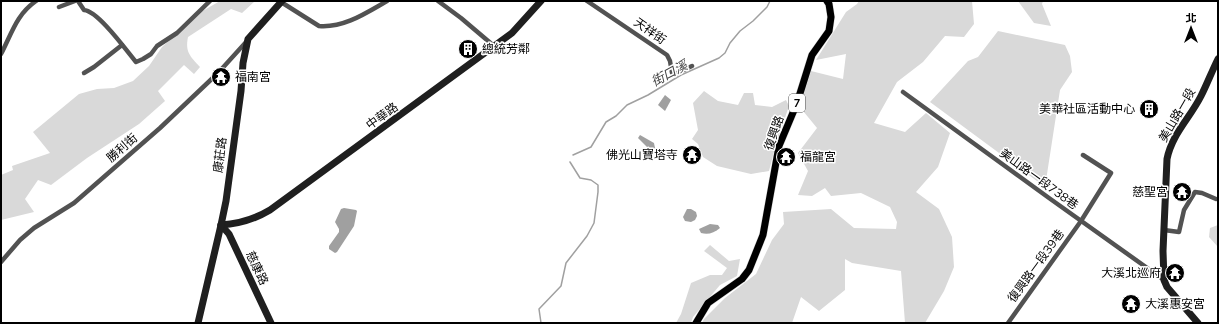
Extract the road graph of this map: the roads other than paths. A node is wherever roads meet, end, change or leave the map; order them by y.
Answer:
1 (36, 1) edge
2 (75, 1) edge
3 (78, 1) edge
4 (210, 1) edge
5 (387, 1) edge
6 (438, 1) edge
7 (541, 1) edge
8 (587, 1) edge
9 (827, 1) edge
10 (281, 2) edge
11 (59, 6) dead end
12 (248, 40) junction
13 (122, 45) junction
14 (494, 46) junction
15 (1, 54) edge
16 (1218, 59) edge
17 (692, 66) dead end
18 (84, 73) dead end
19 (903, 92) dead end
20 (1083, 155) dead end
21 (1216, 199) dead end
22 (1081, 221) junction
23 (221, 225) junction
24 (1164, 230) junction
25 (1, 262) edge
26 (1164, 280) junction
27 (198, 323) edge
28 (270, 323) edge
29 (696, 323) edge
30 (1008, 323) edge
31 (1198, 323) edge

1 - 15 street
2 - 11 street
3 - 13 street
4 - 13 street
5 - 10 street
6 - 14 street
7 - 14 street, 中華路
8 - 17 street, 天祥街
9 - 29 main road, 復興路 / 7
10 - 12 street, 康莊路
12 - 23 street, 康莊路
12 - 25 street, 勝利街
13 - 18 street
14 - 23 street, 中華路
16 - 24 street, 美山路一段
19 - 22 street, 美山路一段738巷
20 - 22 street, 復興路一段39巷
21 - 24 street
22 - 26 street, 美山路一段738巷
22 - 30 street, 復興路一段39巷
23 - 27 street, 康莊路
23 - 28 street, 慈康路
24 - 26 street, 美山路一段
26 - 31 street

